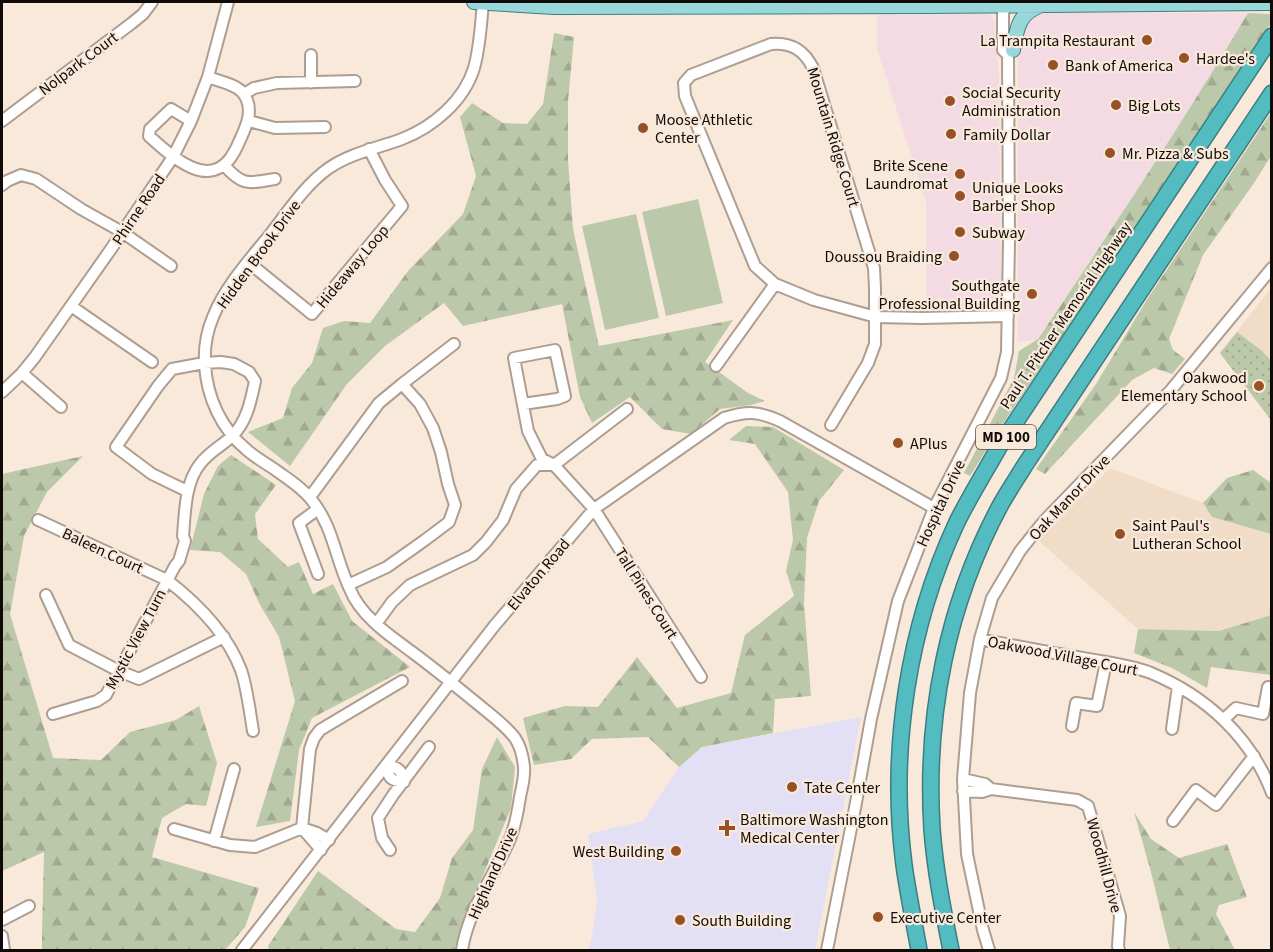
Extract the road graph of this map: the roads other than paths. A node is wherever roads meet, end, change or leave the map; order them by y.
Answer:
1 (152, 2) edge
2 (228, 2) edge
3 (480, 2) edge
4 (1006, 3) edge
5 (1272, 3) edge
6 (928, 4) edge
7 (1042, 4) junction
8 (1272, 36) edge
9 (1010, 53) junction
10 (310, 55) dead end
11 (208, 77) junction
12 (355, 81) dead end
13 (311, 83) junction
14 (1272, 93) edge
15 (244, 94) junction
16 (2, 121) edge
17 (191, 121) junction
18 (249, 121) junction
19 (325, 127) dead end
20 (369, 149) junction
21 (173, 157) junction
22 (224, 165) junction
23 (275, 178) dead end
24 (2, 185) edge
25 (122, 232) junction
26 (248, 262) junction
27 (171, 266) dead end
28 (1272, 268) edge
29 (775, 284) junction
30 (71, 306) junction
31 (1008, 316) junction
32 (876, 317) junction
33 (454, 344) dead end
34 (152, 362) dead end
35 (204, 363) junction
36 (716, 366) dead end
37 (22, 373) junction
38 (402, 384) junction
39 (2, 392) edge
40 (523, 404) junction
41 (61, 407) dead end
42 (627, 409) dead end
43 (831, 425) dead end
44 (233, 436) junction
45 (554, 465) junction
46 (187, 491) junction
47 (310, 497) junction
48 (934, 508) junction
49 (318, 509) junction
50 (594, 509) junction
51 (38, 520) dead end
52 (318, 574) dead end
53 (167, 580) junction
54 (348, 585) junction
55 (46, 596) dead end
56 (376, 624) junction
57 (224, 637) junction
58 (980, 639) junction
59 (1106, 662) junction
60 (119, 671) junction
61 (701, 677) dead end
62 (402, 681) dead end
63 (451, 682) junction
64 (1178, 686) junction
65 (1268, 687) dead end
66 (53, 714) dead end
67 (1224, 719) junction
68 (1072, 726) dead end
69 (1172, 729) dead end
70 (253, 730) dead end
71 (429, 747) dead end
72 (1254, 756) junction
73 (386, 765) junction
74 (234, 769) dead end
75 (930, 777) junction
76 (963, 779) junction
77 (404, 782) junction
78 (991, 789) junction
79 (963, 791) junction
80 (1272, 793) edge
81 (1173, 821) dead end
82 (302, 828) junction
83 (174, 829) dead end
84 (328, 840) junction
85 (214, 841) junction
86 (321, 850) junction
87 (390, 850) dead end
88 (28, 906) dead end
89 (2, 920) edge
90 (2, 936) edge
91 (4, 951) edge
92 (242, 951) edge
93 (462, 951) edge
94 (827, 951) edge
95 (917, 951) edge
96 (951, 951) edge
97 (957, 951) edge
98 (989, 951) edge
99 (1119, 951) edge

1 - 16 street, Nolpark Court
2 - 11 street, Phirne Road
3 - 6 main road
3 - 20 street, Hidden Brook Drive
4 - 6 main road
4 - 7 main road
4 - 9 street, Hospital Drive
5 - 7 main road
7 - 9 main road
8 - 95 highway, Paul T. Pitcher Memorial Highway / MD 100
9 - 31 street, Hospital Drive
10 - 13 street
11 - 15 street
11 - 17 street, Phirne Road
12 - 13 street
13 - 15 street
14 - 75 highway, MD 100
15 - 18 street
17 - 21 street, Phirne Road
17 - 21 street
18 - 19 street
18 - 22 street
20 - 26 street, Hidden Brook Drive
20 - 26 street, Hideaway Loop
21 - 22 street
21 - 25 street, Phirne Road
22 - 23 street
24 - 25 street
25 - 27 street
25 - 30 street, Phirne Road
26 - 35 street, Hidden Brook Drive
28 - 58 street, Oak Manor Drive
29 - 32 street
29 - 32 street, Mountain Ridge Court
29 - 36 street
30 - 34 street
30 - 37 street, Phirne Road
31 - 32 street
31 - 48 street, Hospital Drive
32 - 43 street
33 - 38 street
35 - 44 street, Hidden Brook Drive
35 - 44 street
35 - 46 street
37 - 39 street, Phirne Road
37 - 41 street
38 - 47 street
38 - 54 street
40 - 40 street, Tall Pines Court
40 - 45 street, Tall Pines Court
42 - 45 street
44 - 46 street, Mystic View Turn
44 - 47 street, Hidden Brook Drive
45 - 50 street, Tall Pines Court
45 - 56 street
46 - 53 street, Mystic View Turn
47 - 49 street, Hidden Brook Drive
48 - 50 street, Elvaton Road
48 - 94 street, Hospital Drive
49 - 52 street
49 - 54 street, Hidden Brook Drive
50 - 61 street, Tall Pines Court
50 - 63 street, Elvaton Road
51 - 53 street, Baleen Court
53 - 57 street, Baleen Court
53 - 60 street, Mystic View Turn
54 - 56 street, Hidden Brook Drive
55 - 60 street
56 - 63 street, Hidden Brook Drive
57 - 60 street
57 - 70 street, Baleen Court
58 - 59 street, Oakwood Village Court
58 - 76 street, Oak Manor Drive
59 - 64 street, Oakwood Village Court
59 - 68 street
60 - 66 street, Mystic View Turn
62 - 82 street
63 - 73 street, Elvaton Road
63 - 93 street, Highland Drive
64 - 67 street, Oakwood Village Court
64 - 69 street
65 - 67 street
67 - 72 street, Oakwood Village Court
71 - 77 street
72 - 80 street, Oakwood Village Court
72 - 81 street
73 - 77 street
73 - 84 street, Elvaton Road
74 - 85 street
75 - 96 highway, MD 100
75 - 97 highway
76 - 78 street, Woodhill Drive
76 - 79 street, Oak Manor Drive
77 - 87 street
78 - 79 street, Woodhill Drive
78 - 99 street, Woodhill Drive
79 - 98 street, Oak Manor Drive
82 - 84 street
82 - 85 street
82 - 86 street
83 - 85 street
84 - 86 street, Elvaton Road
86 - 92 street, Elvaton Road
88 - 89 street
90 - 91 street

